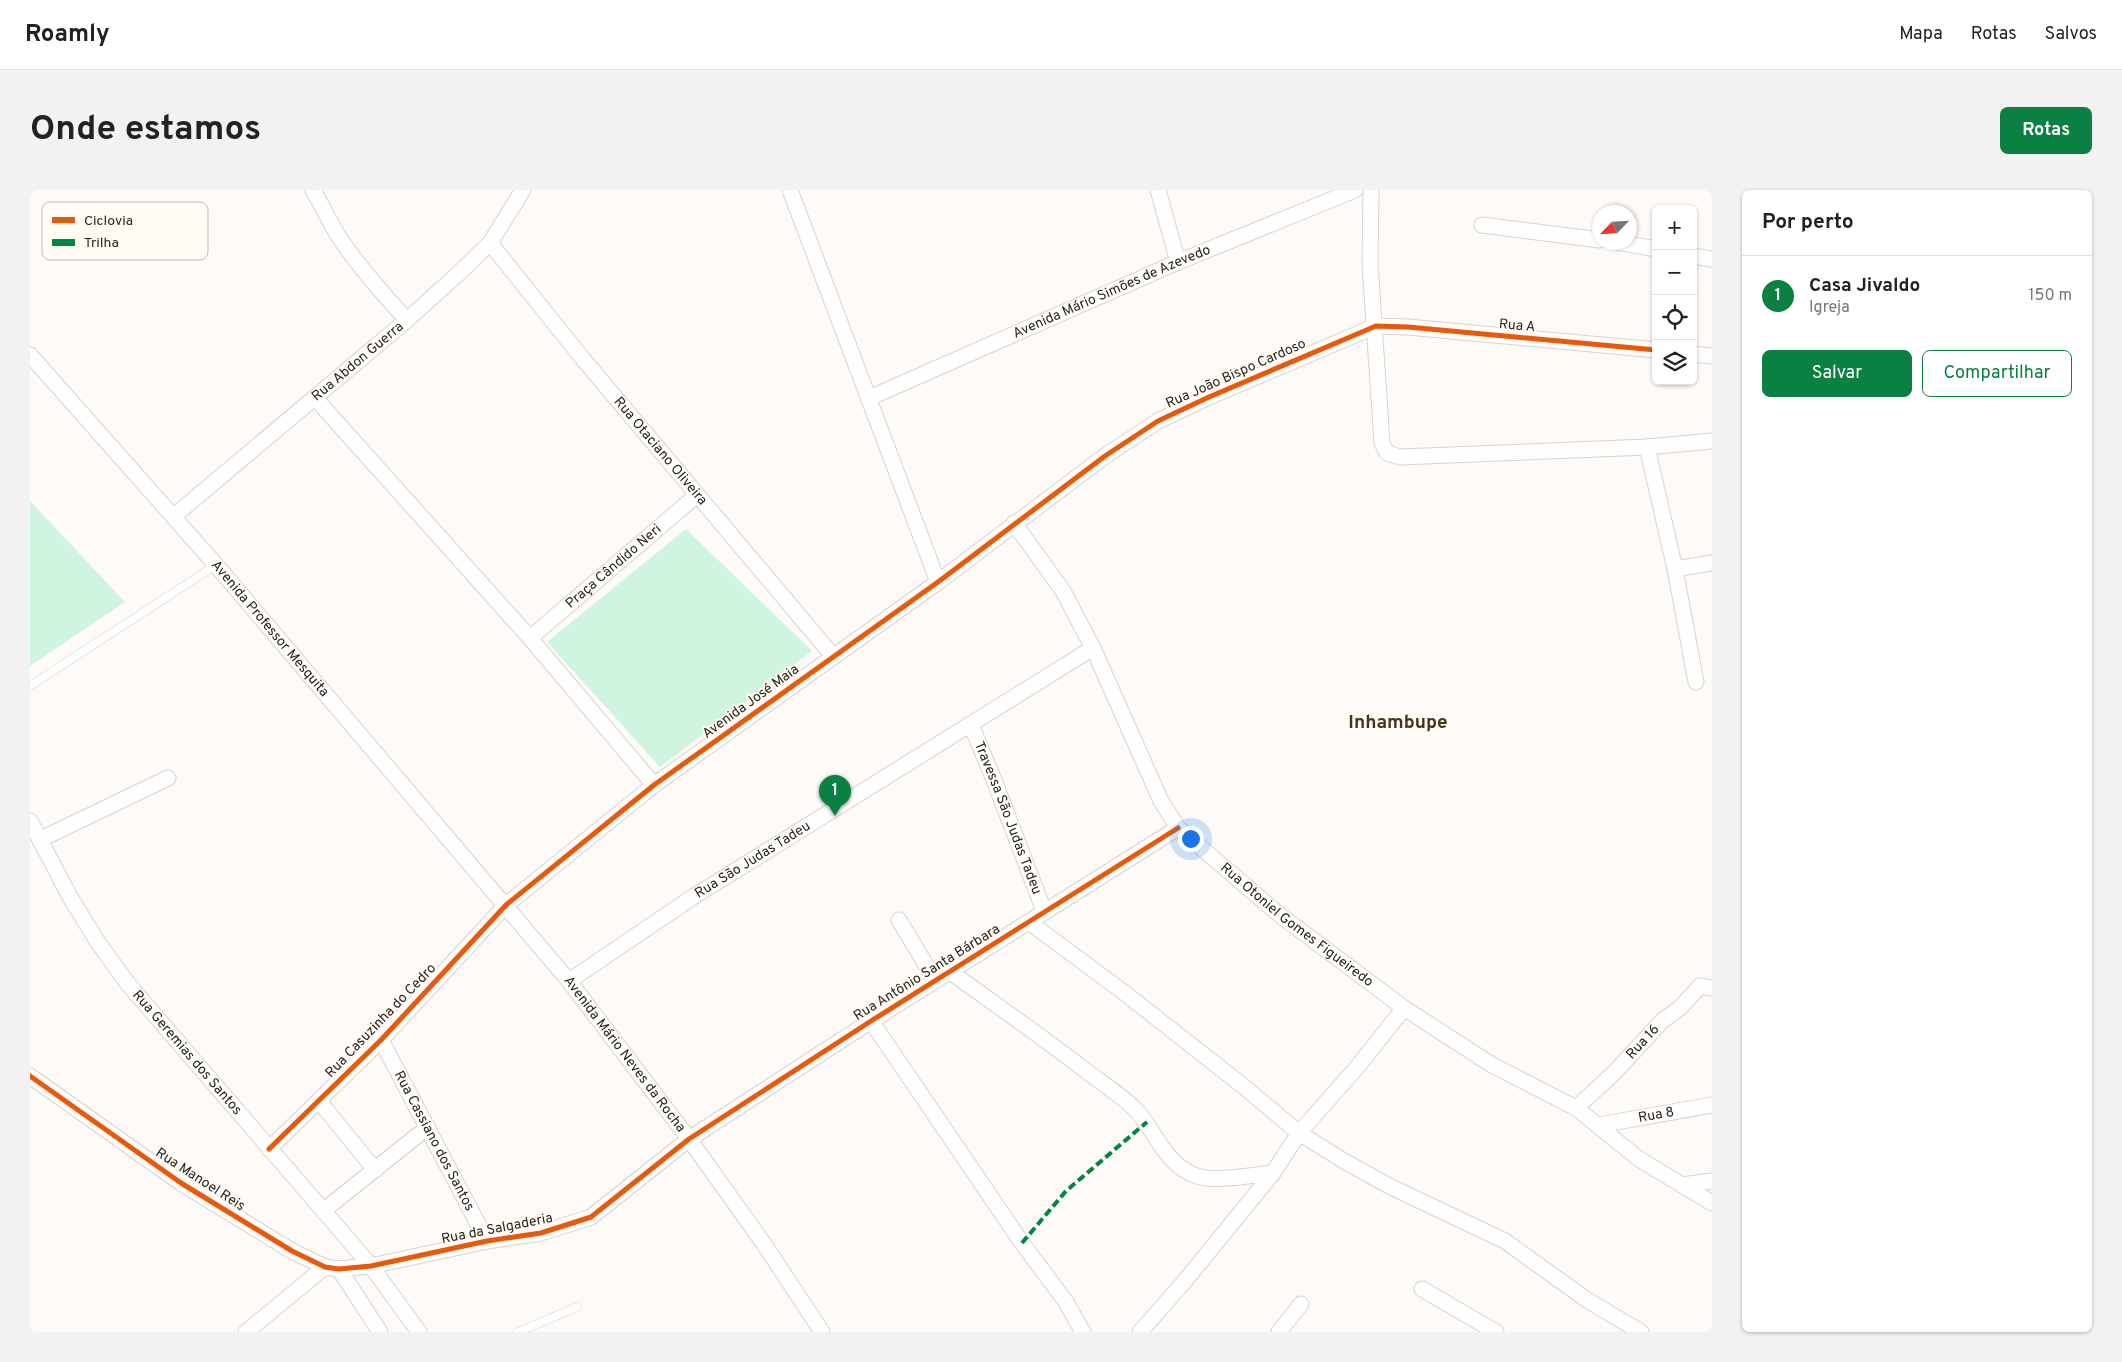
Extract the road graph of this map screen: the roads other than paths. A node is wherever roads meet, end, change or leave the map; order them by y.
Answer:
1 (313, 190) edge
2 (523, 190) edge
3 (790, 190) edge
4 (1158, 190) edge
5 (1355, 190) edge
6 (1371, 190) edge
7 (1482, 226) dead end
8 (1592, 239) edge
9 (490, 243) junction
10 (1637, 246) edge
11 (1652, 248) edge
12 (1697, 257) edge
13 (1712, 259) edge
14 (1178, 262) junction
15 (407, 320) junction
16 (1376, 326) junction
17 (1652, 350) edge
18 (1697, 354) edge
19 (30, 355) edge
20 (1712, 356) edge
21 (315, 398) junction
22 (869, 398) junction
23 (1712, 441) edge
24 (1647, 447) junction
25 (697, 495) junction
26 (174, 516) junction
27 (1014, 524) junction
28 (1712, 563) edge
29 (216, 565) junction
30 (1675, 569) junction
31 (938, 582) junction
32 (530, 638) junction
33 (1093, 648) junction
34 (833, 656) junction
35 (1696, 682) dead end
36 (30, 686) edge
37 (971, 725) junction
38 (168, 778) dead end
39 (654, 786) junction
40 (30, 821) edge
41 (1178, 828) junction
42 (41, 839) junction
43 (506, 904) junction
44 (1044, 911) junction
45 (899, 920) dead end
46 (1029, 922) junction
47 (949, 971) junction
48 (1712, 975) edge
49 (935, 980) junction
50 (569, 981) junction
51 (1706, 987) edge
52 (1404, 1008) junction
53 (871, 1021) junction
54 (381, 1040) junction
55 (30, 1076) edge
56 (320, 1101) junction
57 (1712, 1105) edge
58 (1576, 1108) junction
59 (1599, 1125) junction
60 (428, 1127) junction
61 (1299, 1132) junction
62 (689, 1139) junction
63 (269, 1149) junction
64 (375, 1170) junction
65 (1273, 1173) junction
66 (1712, 1181) edge
67 (1682, 1185) junction
68 (1712, 1203) edge
69 (324, 1211) junction
70 (487, 1241) junction
71 (372, 1266) junction
72 (332, 1268) junction
73 (1422, 1289) dead end
74 (1301, 1304) dead end
75 (577, 1307) dead end
76 (246, 1332) edge
77 (380, 1332) edge
78 (419, 1332) edge
79 (518, 1332) edge
80 (822, 1332) edge
81 (1083, 1332) edge
82 (1140, 1332) edge
83 (1279, 1332) edge
84 (1496, 1332) edge
85 (1641, 1332) edge

1 - 15 street
2 - 9 street, Rua Abdon Guerra
3 - 22 street
4 - 14 street
5 - 14 street, Avenida Mário Simões de Azevedo
6 - 16 street
7 - 8 street
9 - 15 street, Rua Abdon Guerra
9 - 25 street, Rua Otaciano Oliveira
10 - 11 street
12 - 13 street
14 - 22 street, Avenida Mário Simões de Azevedo
15 - 21 street, Rua Abdon Guerra
16 - 17 street, Rua A
16 - 24 street
16 - 27 street, Rua João Bispo Cardoso
18 - 20 street
19 - 26 street, Avenida Professor Mesquita
21 - 26 street, Rua Abdon Guerra
21 - 32 street
22 - 31 street
23 - 24 street
24 - 30 street
25 - 32 street, Praça Cândido Neri
25 - 34 street, Rua Otaciano Oliveira
26 - 29 street, Avenida Professor Mesquita
27 - 31 street, Avenida José Maia
27 - 33 street, Rua Otoniel Gomes Figueiredo
28 - 30 street
29 - 36 lane
29 - 43 street, Avenida Professor Mesquita
30 - 35 street
31 - 34 street, Avenida José Maia
32 - 39 street
33 - 37 street, Rua São Judas Tadeu
33 - 41 street, Rua Otoniel Gomes Figueiredo
34 - 39 street, Avenida José Maia
37 - 44 street, Travessa São Judas Tadeu
37 - 50 street, Rua São Judas Tadeu
38 - 42 street
39 - 43 street, Avenida José Maia
40 - 42 street, Rua Geremias dos Santos
41 - 44 street, Rua Antônio Santa Bárbara
41 - 52 street, Rua Otoniel Gomes Figueiredo
42 - 63 street, Rua Geremias dos Santos
43 - 50 street, Avenida Mário Neves da Rocha
43 - 54 street, Rua Casuzinha do Cedro
44 - 46 street, Rua Antônio Santa Bárbara
45 - 49 street
46 - 47 street, Rua Antônio Santa Bárbara
46 - 61 street
47 - 49 street, Rua Antônio Santa Bárbara
47 - 65 street
48 - 51 street, Rua 16
49 - 53 street, Rua Antônio Santa Bárbara
50 - 62 street, Avenida Mário Neves da Rocha
51 - 58 street, Rua 16
52 - 58 street, Rua Otoniel Gomes Figueiredo
52 - 61 street
53 - 62 street, Rua Antônio Santa Bárbara
53 - 81 street
54 - 56 street, Rua Casuzinha do Cedro
54 - 60 street, Rua Cassiano dos Santos
55 - 72 street, Rua Manoel Reis
56 - 63 street, Rua Casuzinha do Cedro
56 - 64 street
57 - 59 street, Rua 8
58 - 59 street, Rua Otoniel Gomes Figueiredo
59 - 67 street, Rua Otoniel Gomes Figueiredo
60 - 64 street
60 - 70 street, Rua Cassiano dos Santos
61 - 65 street
61 - 85 street
62 - 70 street, Rua da Salgaderia
62 - 80 street, Avenida Mário Neves da Rocha
63 - 69 street, Rua Geremias dos Santos
64 - 69 street
65 - 82 street
66 - 67 street
67 - 68 street, Rua Otoniel Gomes Figueiredo
69 - 71 street, Rua Geremias dos Santos
70 - 71 street, Rua da Salgaderia
71 - 72 street
71 - 78 street, Rua Geremias dos Santos
72 - 76 street
72 - 77 street
73 - 84 street
74 - 83 street
75 - 79 lane

